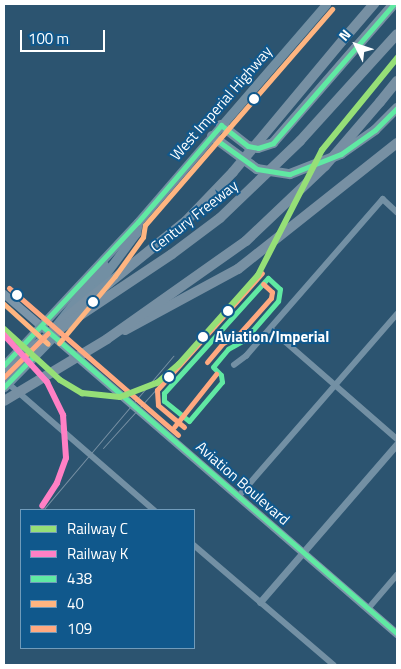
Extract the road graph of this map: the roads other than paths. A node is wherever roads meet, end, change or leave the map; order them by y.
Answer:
1 (326, 4) edge
2 (372, 4) edge
3 (394, 4) edge
4 (397, 34) edge
5 (397, 81) edge
6 (397, 108) edge
7 (221, 125) junction
8 (212, 136) junction
9 (397, 144) edge
10 (397, 212) edge
11 (138, 222) junction
12 (120, 239) junction
13 (4, 294) edge
14 (397, 314) edge
15 (42, 326) junction
16 (270, 329) junction
17 (49, 338) junction
18 (107, 339) junction
19 (234, 365) dead end
20 (4, 367) edge
21 (6, 385) edge
22 (336, 385) junction
23 (4, 401) edge
24 (397, 439) edge
25 (397, 444) edge
26 (238, 497) junction
27 (153, 509) edge
28 (195, 546) edge
29 (302, 553) junction
30 (397, 575) edge
31 (260, 602) junction
32 (368, 609) junction
33 (397, 634) edge
34 (334, 665) edge

1 - 7 main road, West Imperial Highway
2 - 17 highway, bridge
3 - 7 highway
4 - 17 highway, Century Freeway, bridge
5 - 18 highway, bridge
6 - 8 highway, bridge
7 - 8 main road, West Imperial Highway
8 - 11 main road, West Imperial Highway
9 - 18 highway, bridge
10 - 16 street
11 - 12 main road, West Imperial Highway
11 - 17 main road, West Imperial Highway
12 - 15 main road, West Imperial Highway
12 - 17 main road
13 - 15 main road, Aviation Boulevard
14 - 22 street
15 - 17 main road, Aviation Boulevard
15 - 20 main road, West Imperial Highway
16 - 19 street
16 - 22 street
17 - 20 highway, Century Freeway
17 - 21 main road
17 - 26 main road, Aviation Boulevard
18 - 23 highway, bridge
21 - 27 street
22 - 24 street
22 - 26 street
25 - 29 street
26 - 29 main road, Aviation Boulevard
28 - 31 street
29 - 31 street
29 - 32 main road, Aviation Boulevard
30 - 32 street
31 - 34 street
32 - 33 main road, Aviation Boulevard

